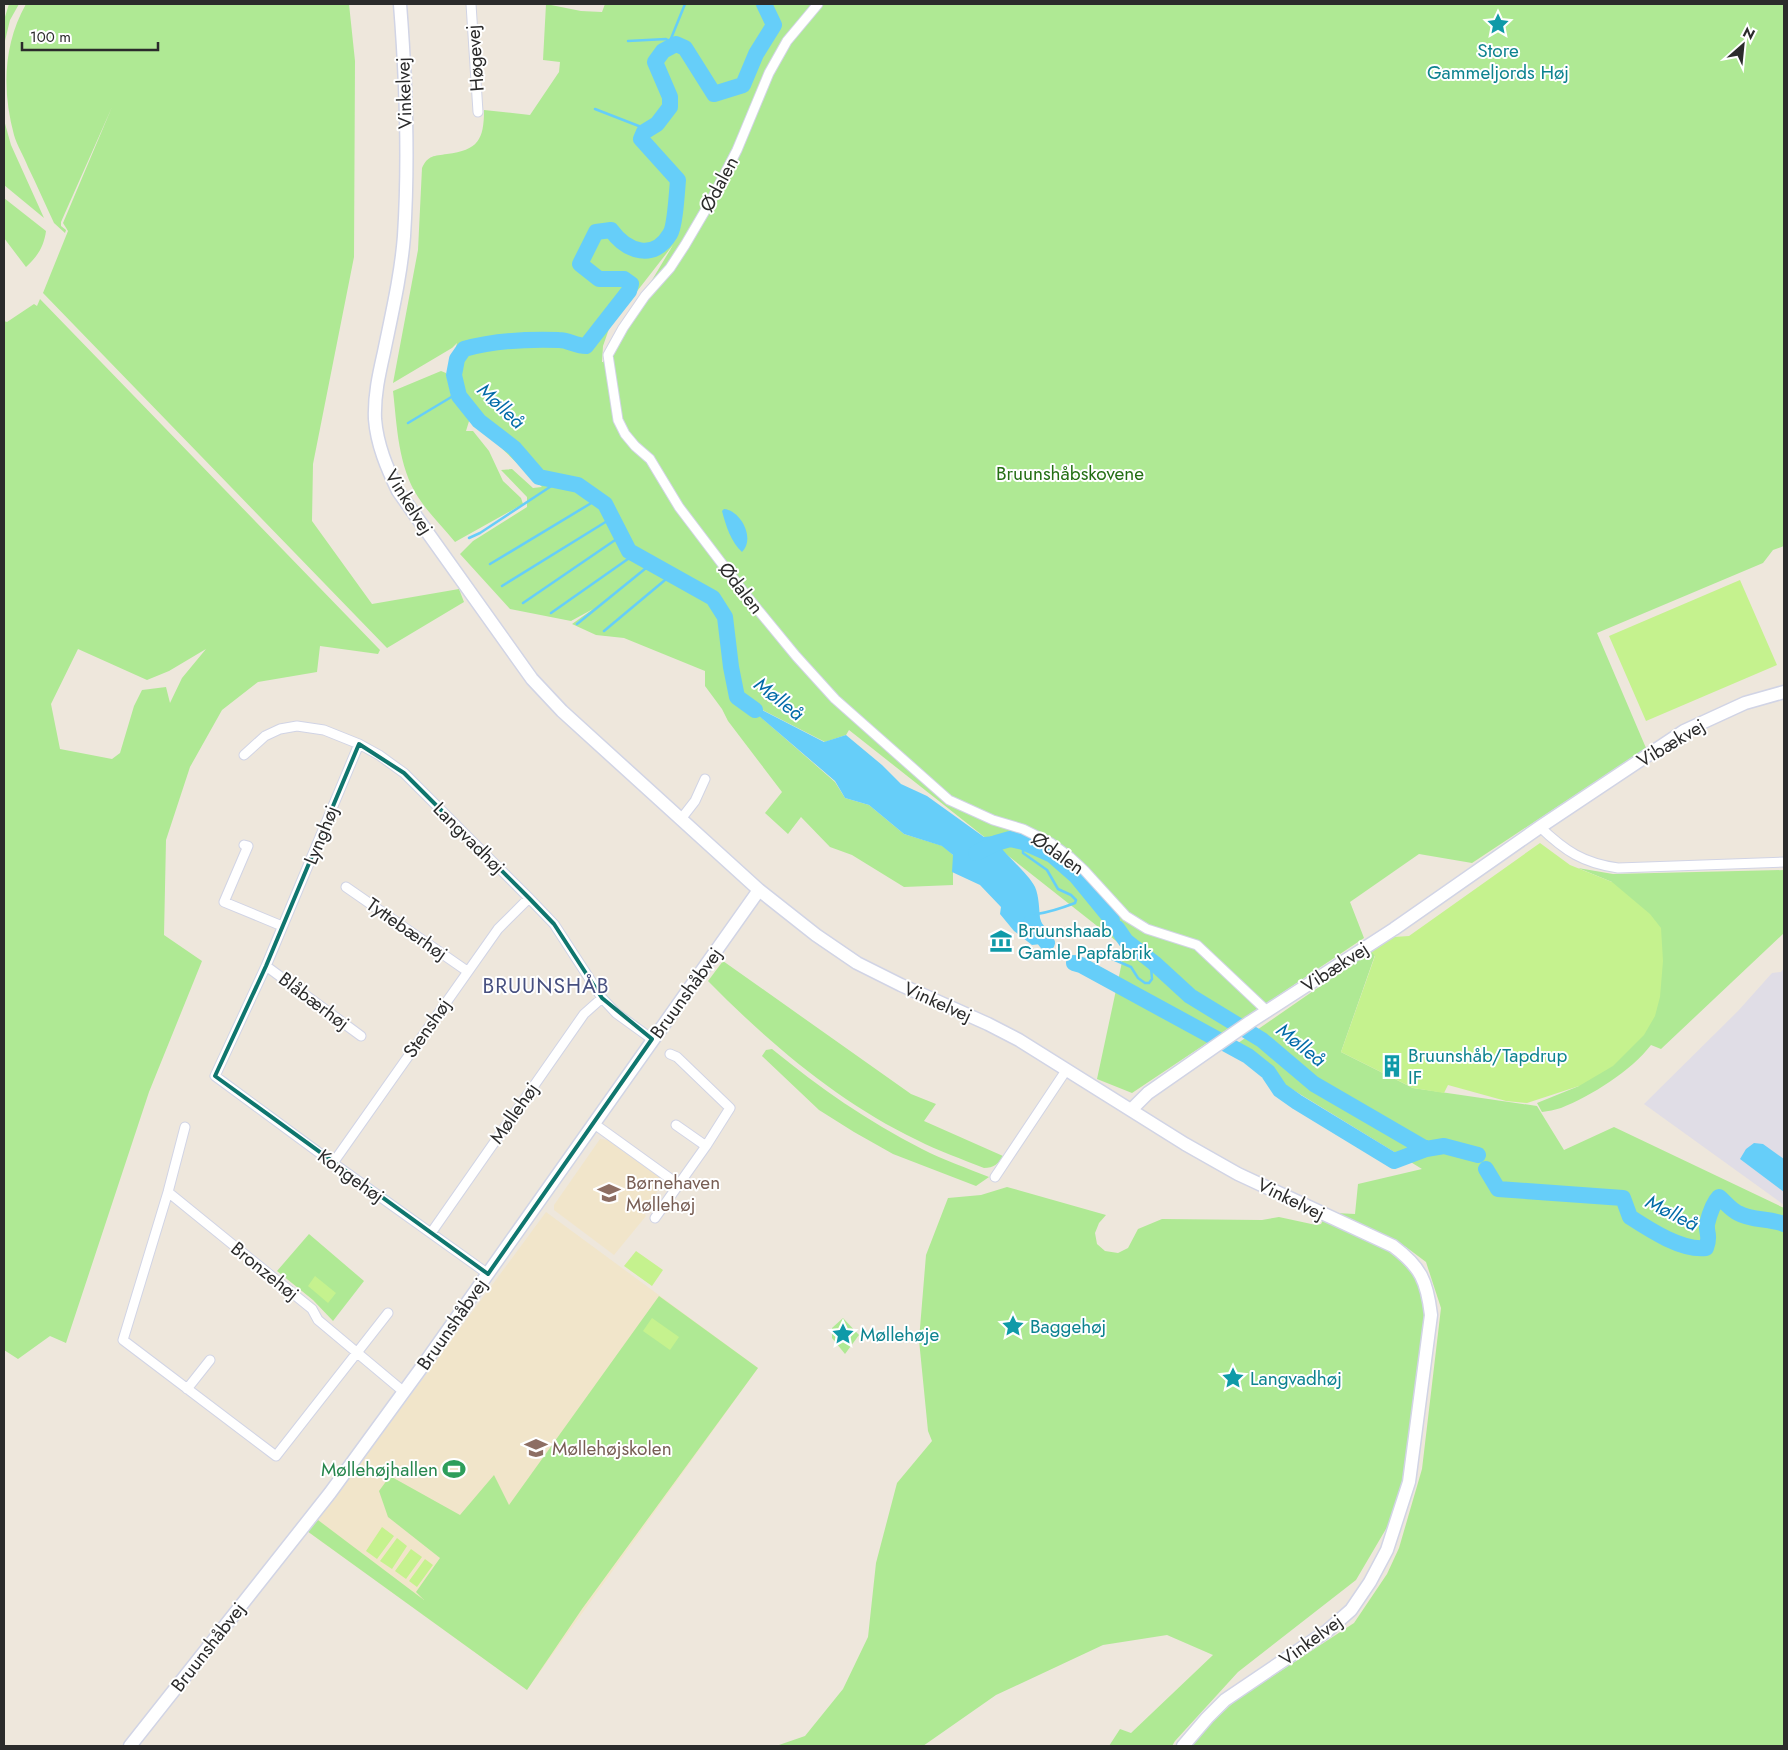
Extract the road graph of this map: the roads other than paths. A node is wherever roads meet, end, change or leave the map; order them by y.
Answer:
1 (400, 4) edge
2 (471, 4) edge
3 (818, 4) edge
4 (478, 112) dead end
5 (1784, 692) edge
6 (359, 744) junction
7 (244, 756) dead end
8 (705, 779) dead end
9 (681, 819) junction
10 (1540, 827) junction
11 (244, 844) dead end
12 (1784, 862) edge
13 (346, 887) dead end
14 (759, 890) junction
15 (529, 898) junction
16 (282, 926) junction
17 (266, 966) junction
18 (467, 971) junction
19 (602, 998) junction
20 (1267, 1011) junction
21 (361, 1036) dead end
22 (652, 1039) junction
23 (670, 1054) dead end
24 (1067, 1069) junction
25 (216, 1076) joint
26 (1131, 1110) junction
27 (593, 1123) junction
28 (676, 1125) dead end
29 (185, 1127) dead end
30 (706, 1146) junction
31 (333, 1163) junction
32 (995, 1177) dead end
33 (678, 1185) junction
34 (168, 1192) junction
35 (655, 1218) dead end
36 (431, 1233) junction
37 (488, 1274) junction
38 (388, 1313) dead end
39 (357, 1352) junction
40 (210, 1360) dead end
41 (187, 1389) junction
42 (404, 1392) junction
43 (130, 1746) edge
44 (1183, 1746) edge

1 - 9 street, Vinkelvej
2 - 4 street, Høgevej
3 - 20 street, Ødalen
5 - 10 street, Vibækvej
6 - 7 street, Langvadhøj
6 - 15 street, Langvadhøj
6 - 16 street, Lynghøj
8 - 9 street
9 - 14 street, Vinkelvej
10 - 12 street
10 - 20 street, Vibækvej
11 - 16 street
13 - 18 street, Tyttebærhøj
14 - 22 street, Bruunshåbvej
14 - 24 street, Vinkelvej
15 - 18 street, Stenshøj
15 - 19 street, Langvadhøj
16 - 17 street, Lynghøj
17 - 21 street, Blåbærhøj
17 - 25 street, Lynghøj
18 - 31 street, Stenshøj
19 - 22 street, Langvadhøj
19 - 36 street, Møllehøj
20 - 26 street, Vibækvej
22 - 27 street, Bruunshåbvej
23 - 30 street
24 - 26 street, Vinkelvej
24 - 32 street
25 - 31 street, Kongehøj
26 - 44 street, Vinkelvej
27 - 33 street
27 - 37 street, Bruunshåbvej
28 - 30 street
29 - 34 street
30 - 33 street
31 - 36 street, Kongehøj
33 - 35 street
34 - 39 street, Bronzehøj
34 - 41 street
36 - 37 street, Kongehøj
37 - 42 street, Bruunshåbvej
38 - 39 street
39 - 41 street
39 - 42 street, Bronzehøj
40 - 41 street
42 - 43 street, Bruunshåbvej

